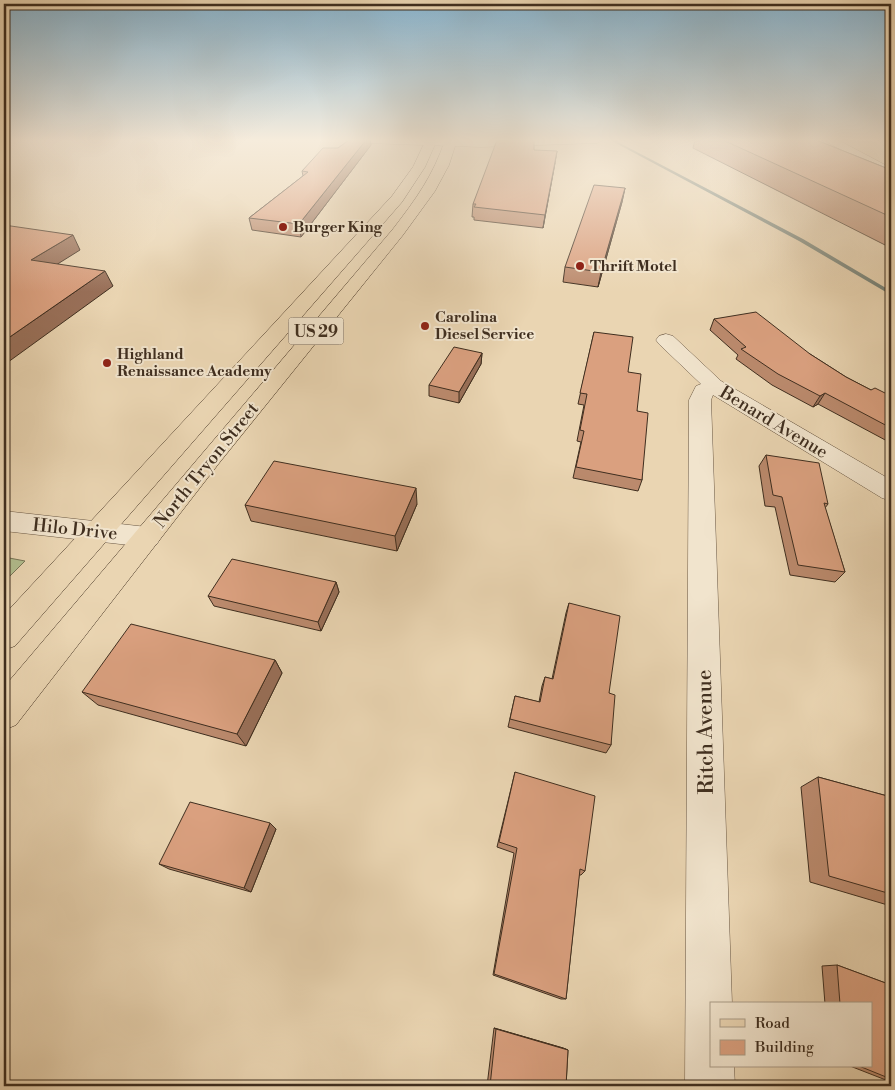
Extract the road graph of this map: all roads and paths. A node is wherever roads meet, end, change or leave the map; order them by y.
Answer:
1 (403, 191) edge
2 (428, 191) edge
3 (666, 340) dead end
4 (714, 385) junction
5 (891, 492) edge
6 (4, 521) edge
7 (98, 532) junction
8 (147, 537) junction
9 (4, 636) edge
10 (4, 713) edge
11 (710, 1086) edge

1 - 7 main road, North Tryon Street / US 29
2 - 8 main road, North Tryon Street / US 29
3 - 4 street, Benard Avenue
4 - 5 street, Benard Avenue
4 - 11 street, Ritch Avenue
6 - 7 street, Hilo Drive
7 - 8 street, Hilo Drive
7 - 9 main road, North Tryon Street / US 29
8 - 10 main road, North Tryon Street / US 29

